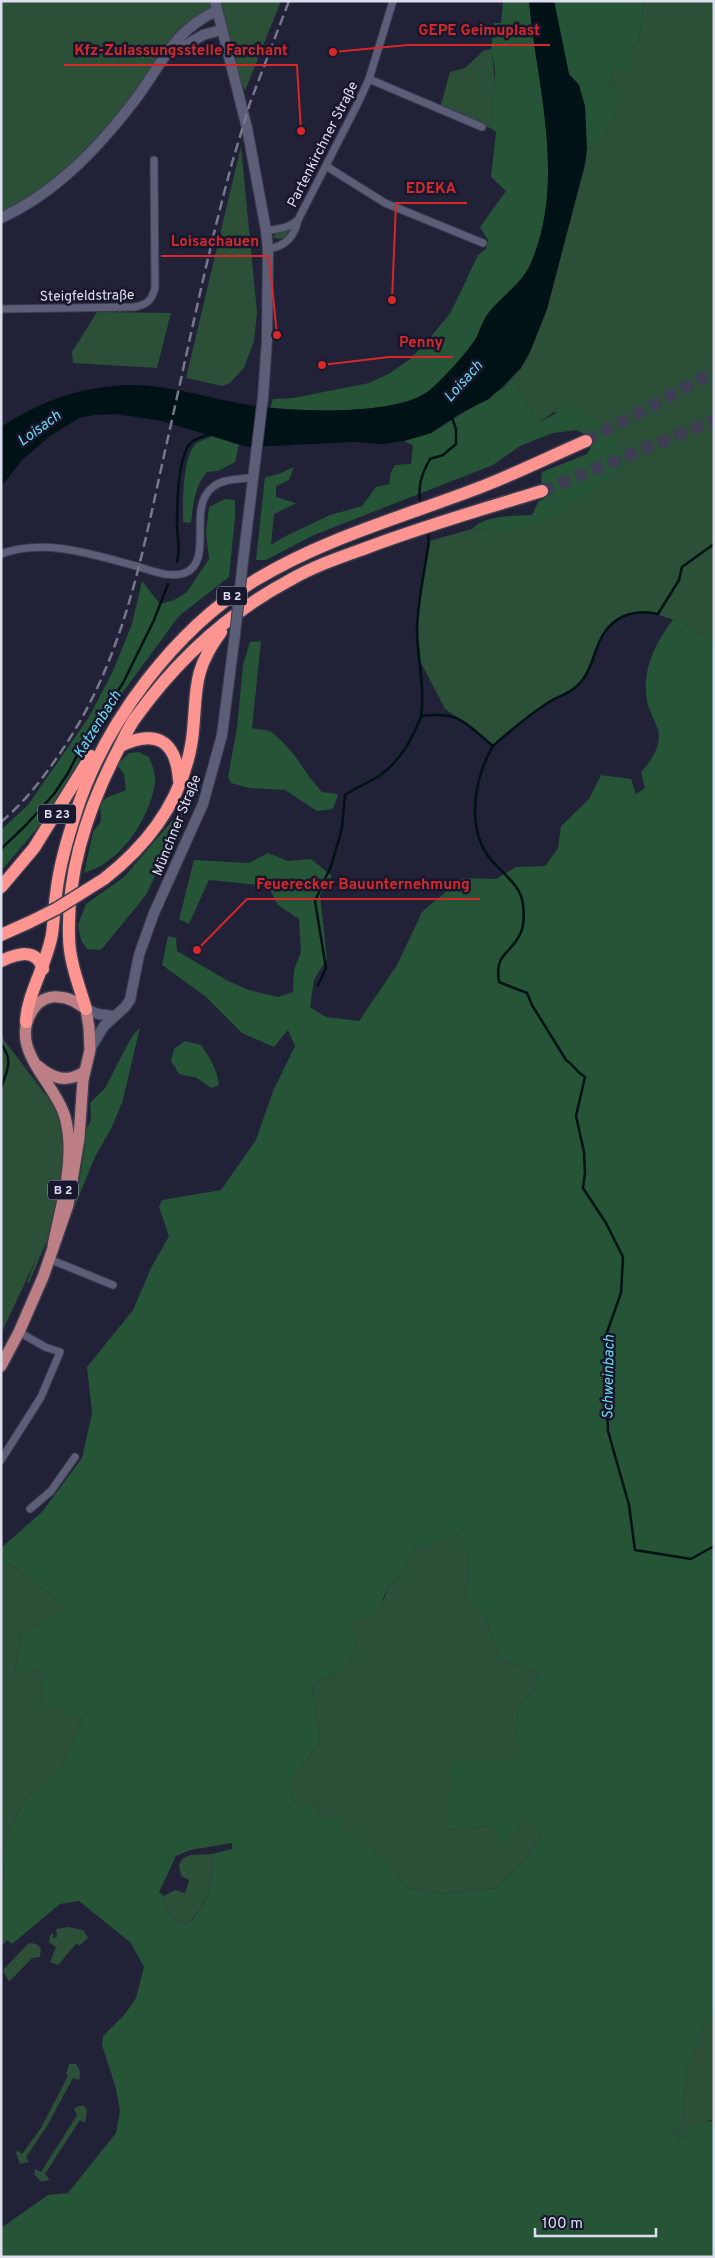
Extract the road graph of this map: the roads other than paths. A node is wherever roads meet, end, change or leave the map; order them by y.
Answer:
1 (393, 1) edge
2 (216, 6) edge
3 (221, 30) junction
4 (163, 58) junction
5 (369, 79) junction
6 (482, 127) dead end
7 (154, 160) dead end
8 (326, 166) junction
9 (1, 218) edge
10 (298, 220) junction
11 (266, 230) junction
12 (483, 243) dead end
13 (268, 249) junction
14 (1, 309) edge
15 (586, 441) tunnel mouth
16 (254, 477) junction
17 (542, 490) tunnel mouth
18 (1, 554) edge
19 (227, 620) junction
20 (108, 739) junction
21 (120, 746) junction
22 (179, 784) junction
23 (1, 887) edge
24 (1, 935) edge
25 (1, 962) edge
26 (43, 969) junction
27 (86, 1009) junction
28 (113, 1016) junction
29 (26, 1022) junction
30 (90, 1050) junction
31 (35, 1064) junction
32 (84, 1072) junction
33 (53, 1246) junction
34 (49, 1260) junction
35 (112, 1285) dead end
36 (19, 1332) junction
37 (1, 1366) edge
38 (75, 1457) dead end
39 (1, 1460) edge
40 (30, 1509) dead end

1 - 5 street, Partenkirchner Straße
2 - 3 street, Münchner Straße
2 - 4 street
3 - 4 street
3 - 11 street, Münchner Straße
4 - 9 street
5 - 6 street, Partenkirchner Straße
5 - 8 street, Partenkirchner Straße
7 - 14 street, Steigfeldstraße
8 - 10 street, Partenkirchner Straße
8 - 12 street
10 - 11 street, Partenkirchner Straße
10 - 13 street, Partenkirchner Straße
11 - 13 street, Münchner Straße
13 - 16 street, Münchner Straße
15 - 20 highway, B 2
16 - 18 street
16 - 28 street, Münchner Straße, bridge
17 - 19 highway, B 2
19 - 21 highway, B 2
19 - 22 highway
20 - 23 highway, B 23
20 - 26 highway, B 2
21 - 22 highway
21 - 27 highway, B 2
22 - 24 highway, bridge
25 - 26 highway
26 - 29 highway, B 2
27 - 28 street
27 - 29 main road
27 - 30 main road, B 2
28 - 30 street, Münchner Straße
29 - 31 main road, B 2
30 - 32 main road, B 2
31 - 32 main road
31 - 33 main road, B 2
32 - 33 main road, B 2
33 - 34 main road, B 2
34 - 35 street
34 - 36 main road, B 2
36 - 37 main road, B 2
36 - 39 street
38 - 40 street

